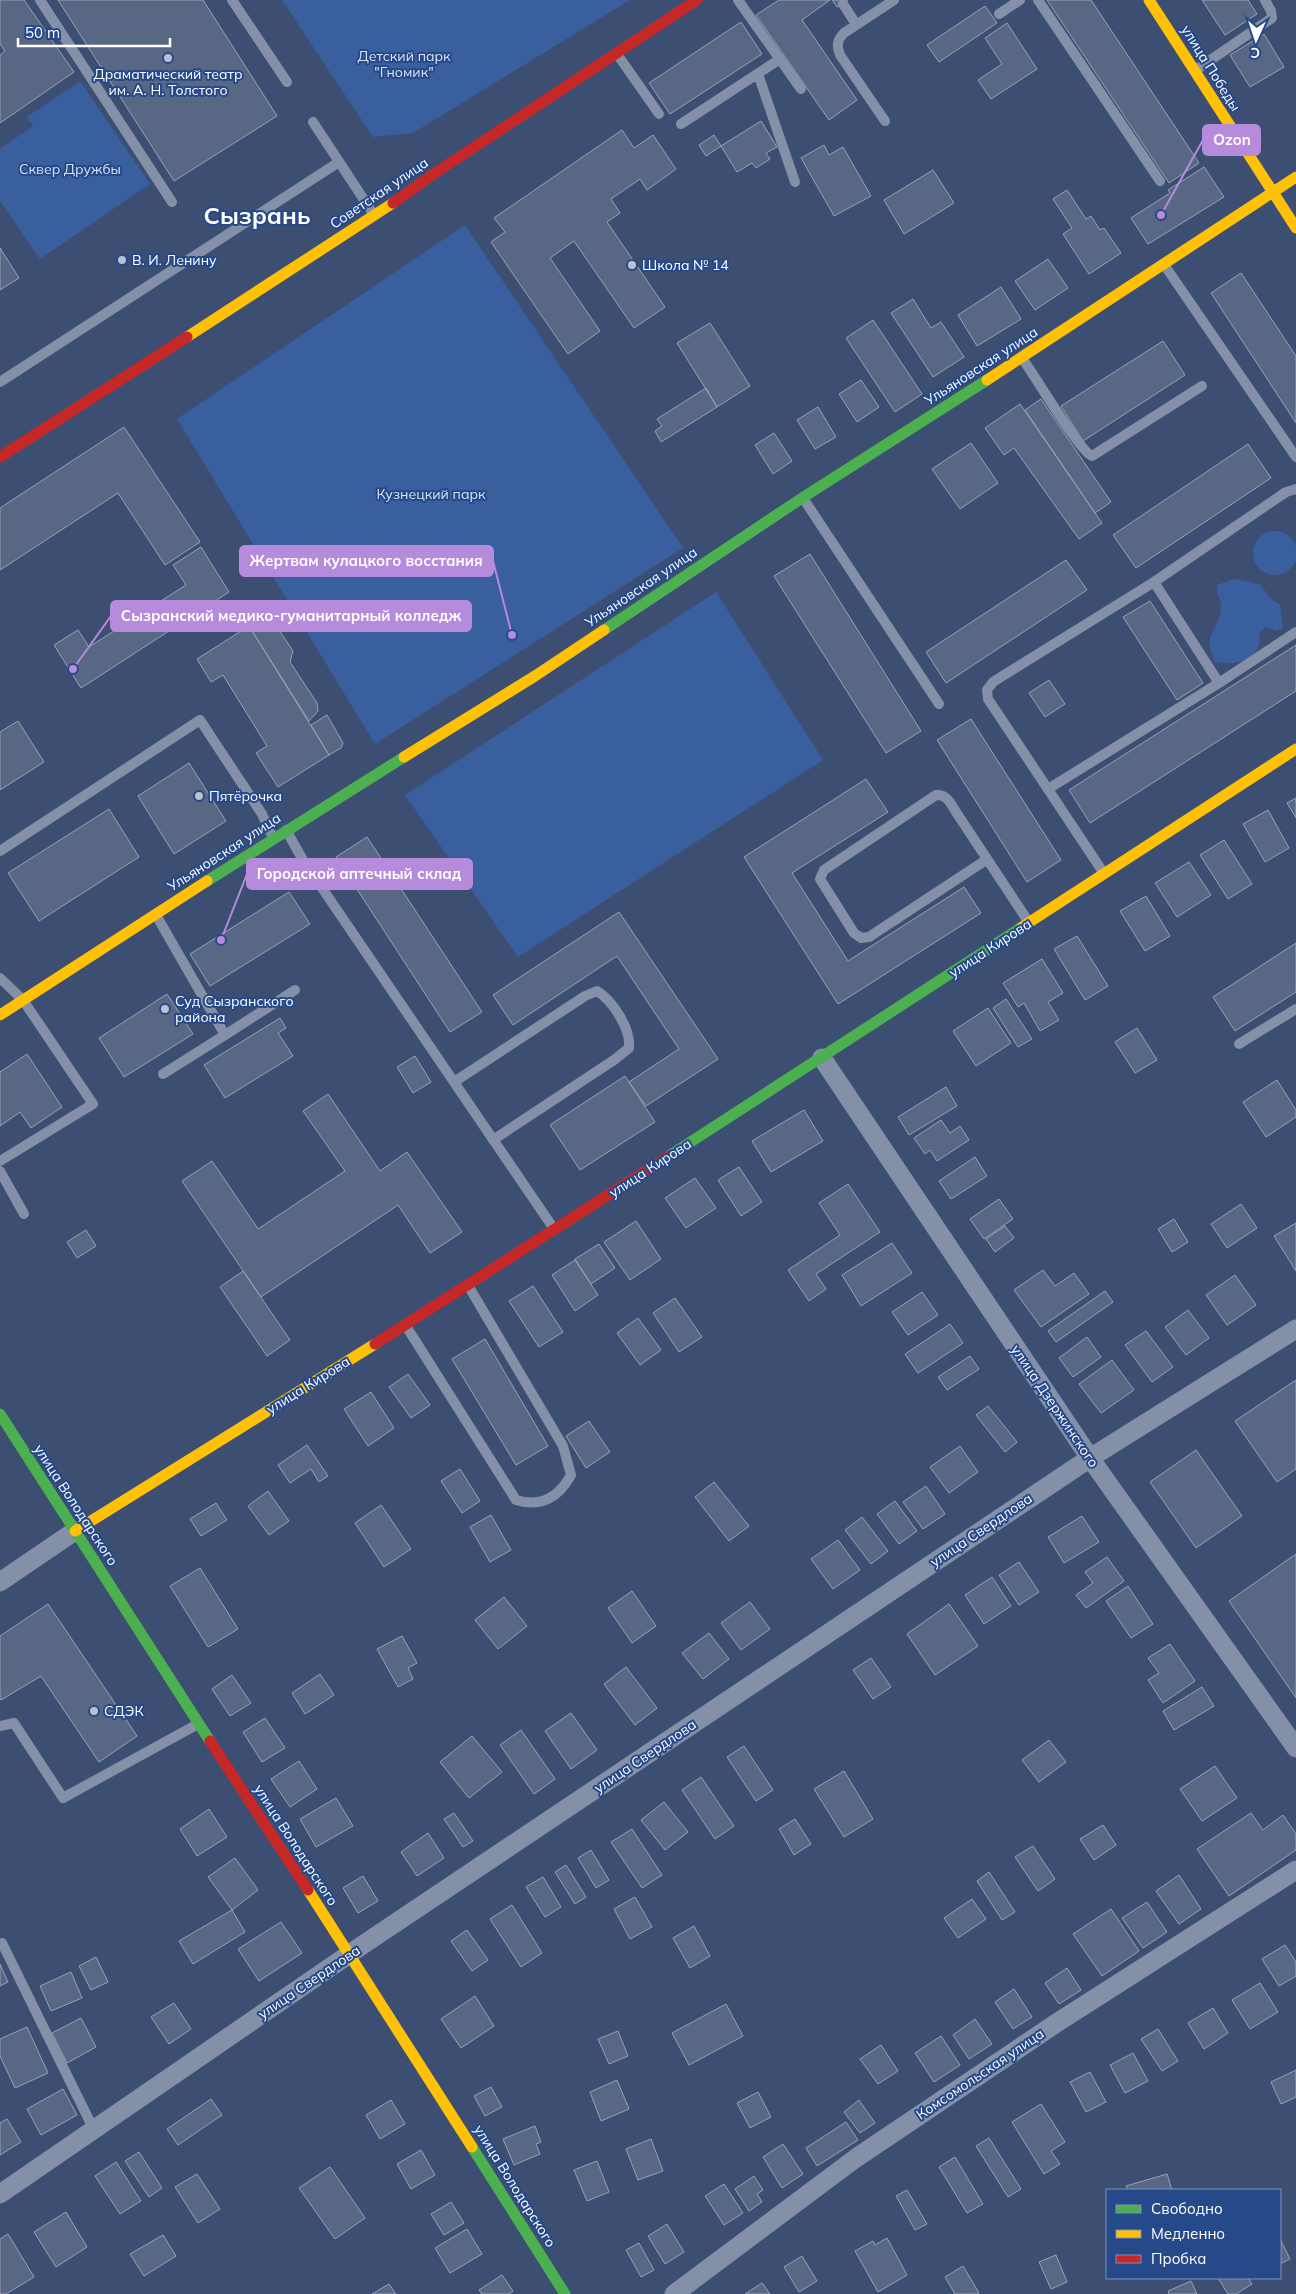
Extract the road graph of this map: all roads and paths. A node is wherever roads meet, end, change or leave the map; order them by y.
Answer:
1 (40, 0) edge
2 (232, 0) edge
3 (697, 0) edge
4 (738, 0) edge
5 (894, 0) edge
6 (1020, 0) edge
7 (1038, 0) edge
8 (1149, 0) edge
9 (1265, 0) edge
10 (843, 4) dead end
11 (999, 14) dead end
12 (856, 24) junction
13 (617, 54) junction
14 (780, 59) junction
15 (1194, 71) junction
16 (758, 74) junction
17 (287, 82) dead end
18 (801, 89) dead end
19 (659, 114) dead end
20 (885, 121) dead end
21 (313, 122) dead end
22 (681, 124) dead end
23 (339, 162) junction
24 (1296, 178) edge
25 (1160, 181) dead end
26 (795, 182) dead end
27 (1272, 193) junction
28 (172, 202) dead end
29 (375, 216) junction
30 (1296, 228) edge
31 (1165, 265) junction
32 (1022, 358) junction
33 (0, 382) edge
34 (1202, 386) dead end
35 (0, 457) edge
36 (1296, 457) edge
37 (1296, 489) edge
38 (802, 498) junction
39 (1154, 582) junction
40 (1296, 632) edge
41 (1219, 683) junction
42 (939, 704) dead end
43 (1296, 749) edge
44 (1048, 789) junction
45 (286, 830) junction
46 (273, 838) junction
47 (0, 851) edge
48 (986, 860) junction
49 (1104, 873) junction
50 (156, 914) junction
51 (1029, 922) junction
52 (0, 978) edge
53 (295, 990) dead end
54 (22, 1000) junction
55 (1296, 1009) edge
56 (0, 1015) edge
57 (224, 1035) junction
58 (1239, 1044) dead end
59 (822, 1058) junction
60 (162, 1074) dead end
61 (454, 1082) junction
62 (493, 1140) junction
63 (0, 1161) edge
64 (0, 1171) edge
65 (24, 1214) dead end
66 (554, 1230) junction
67 (468, 1286) junction
68 (406, 1325) junction
69 (1296, 1329) edge
70 (0, 1414) edge
71 (4, 1427) edge
72 (1090, 1458) junction
73 (75, 1531) junction
74 (0, 1582) edge
75 (199, 1724) junction
76 (0, 1726) edge
77 (1296, 1748) edge
78 (1296, 1870) edge
79 (2, 1943) dead end
80 (350, 1954) junction
81 (94, 2130) junction
82 (0, 2194) edge
83 (565, 2294) edge
84 (674, 2294) edge

1 - 28 lane
2 - 17 lane
3 - 13 main road, Советская улица
4 - 14 lane
5 - 12 lane
6 - 11 lane
7 - 25 lane
8 - 15 main road, улица Победы
9 - 15 lane
10 - 12 lane
12 - 20 lane
13 - 19 lane
13 - 29 main road, Советская улица
14 - 16 lane
14 - 18 lane
15 - 27 main road, улица Победы
16 - 22 lane
16 - 26 lane
21 - 23 lane
23 - 29 lane
23 - 33 lane
24 - 27 main road, Ульяновская улица
27 - 30 main road, улица Победы
27 - 31 main road, Ульяновская улица
29 - 35 main road, Советская улица
31 - 32 main road, Ульяновская улица
31 - 36 lane
32 - 34 lane
32 - 38 main road, Ульяновская улица
37 - 39 lane
38 - 42 lane
38 - 45 main road, Ульяновская улица
39 - 41 lane
39 - 44 lane
40 - 41 lane
41 - 44 lane
43 - 49 main road, улица Кирова
44 - 49 lane
45 - 46 main road, Ульяновская улица
45 - 61 lane
46 - 47 lane
46 - 50 main road, Ульяновская улица
48 - 48 lane
48 - 51 lane
49 - 51 main road, улица Кирова
50 - 54 main road, Ульяновская улица
50 - 57 lane
51 - 59 main road, улица Кирова
52 - 54 lane
53 - 57 lane
54 - 56 main road, Ульяновская улица
54 - 63 lane
55 - 58 lane
57 - 60 lane
59 - 66 main road, улица Кирова
59 - 72 street, улица Дзержинского
61 - 62 lane
61 - 62 lane
62 - 66 lane
64 - 65 lane
66 - 67 main road, улица Кирова
67 - 68 main road, улица Кирова
67 - 68 lane
68 - 73 main road, улица Кирова
69 - 72 street, улица Свердлова
70 - 71 main road, улица Володарского
71 - 73 main road, улица Володарского
72 - 77 street, улица Дзержинского
72 - 80 street, улица Свердлова
73 - 74 street, улица Кирова
73 - 75 main road, улица Володарского
75 - 76 lane
75 - 80 main road, улица Володарского
78 - 84 street, Комсомольская улица
79 - 81 lane
80 - 81 street, улица Свердлова
80 - 83 main road, улица Володарского
81 - 82 street, улица Свердлова

